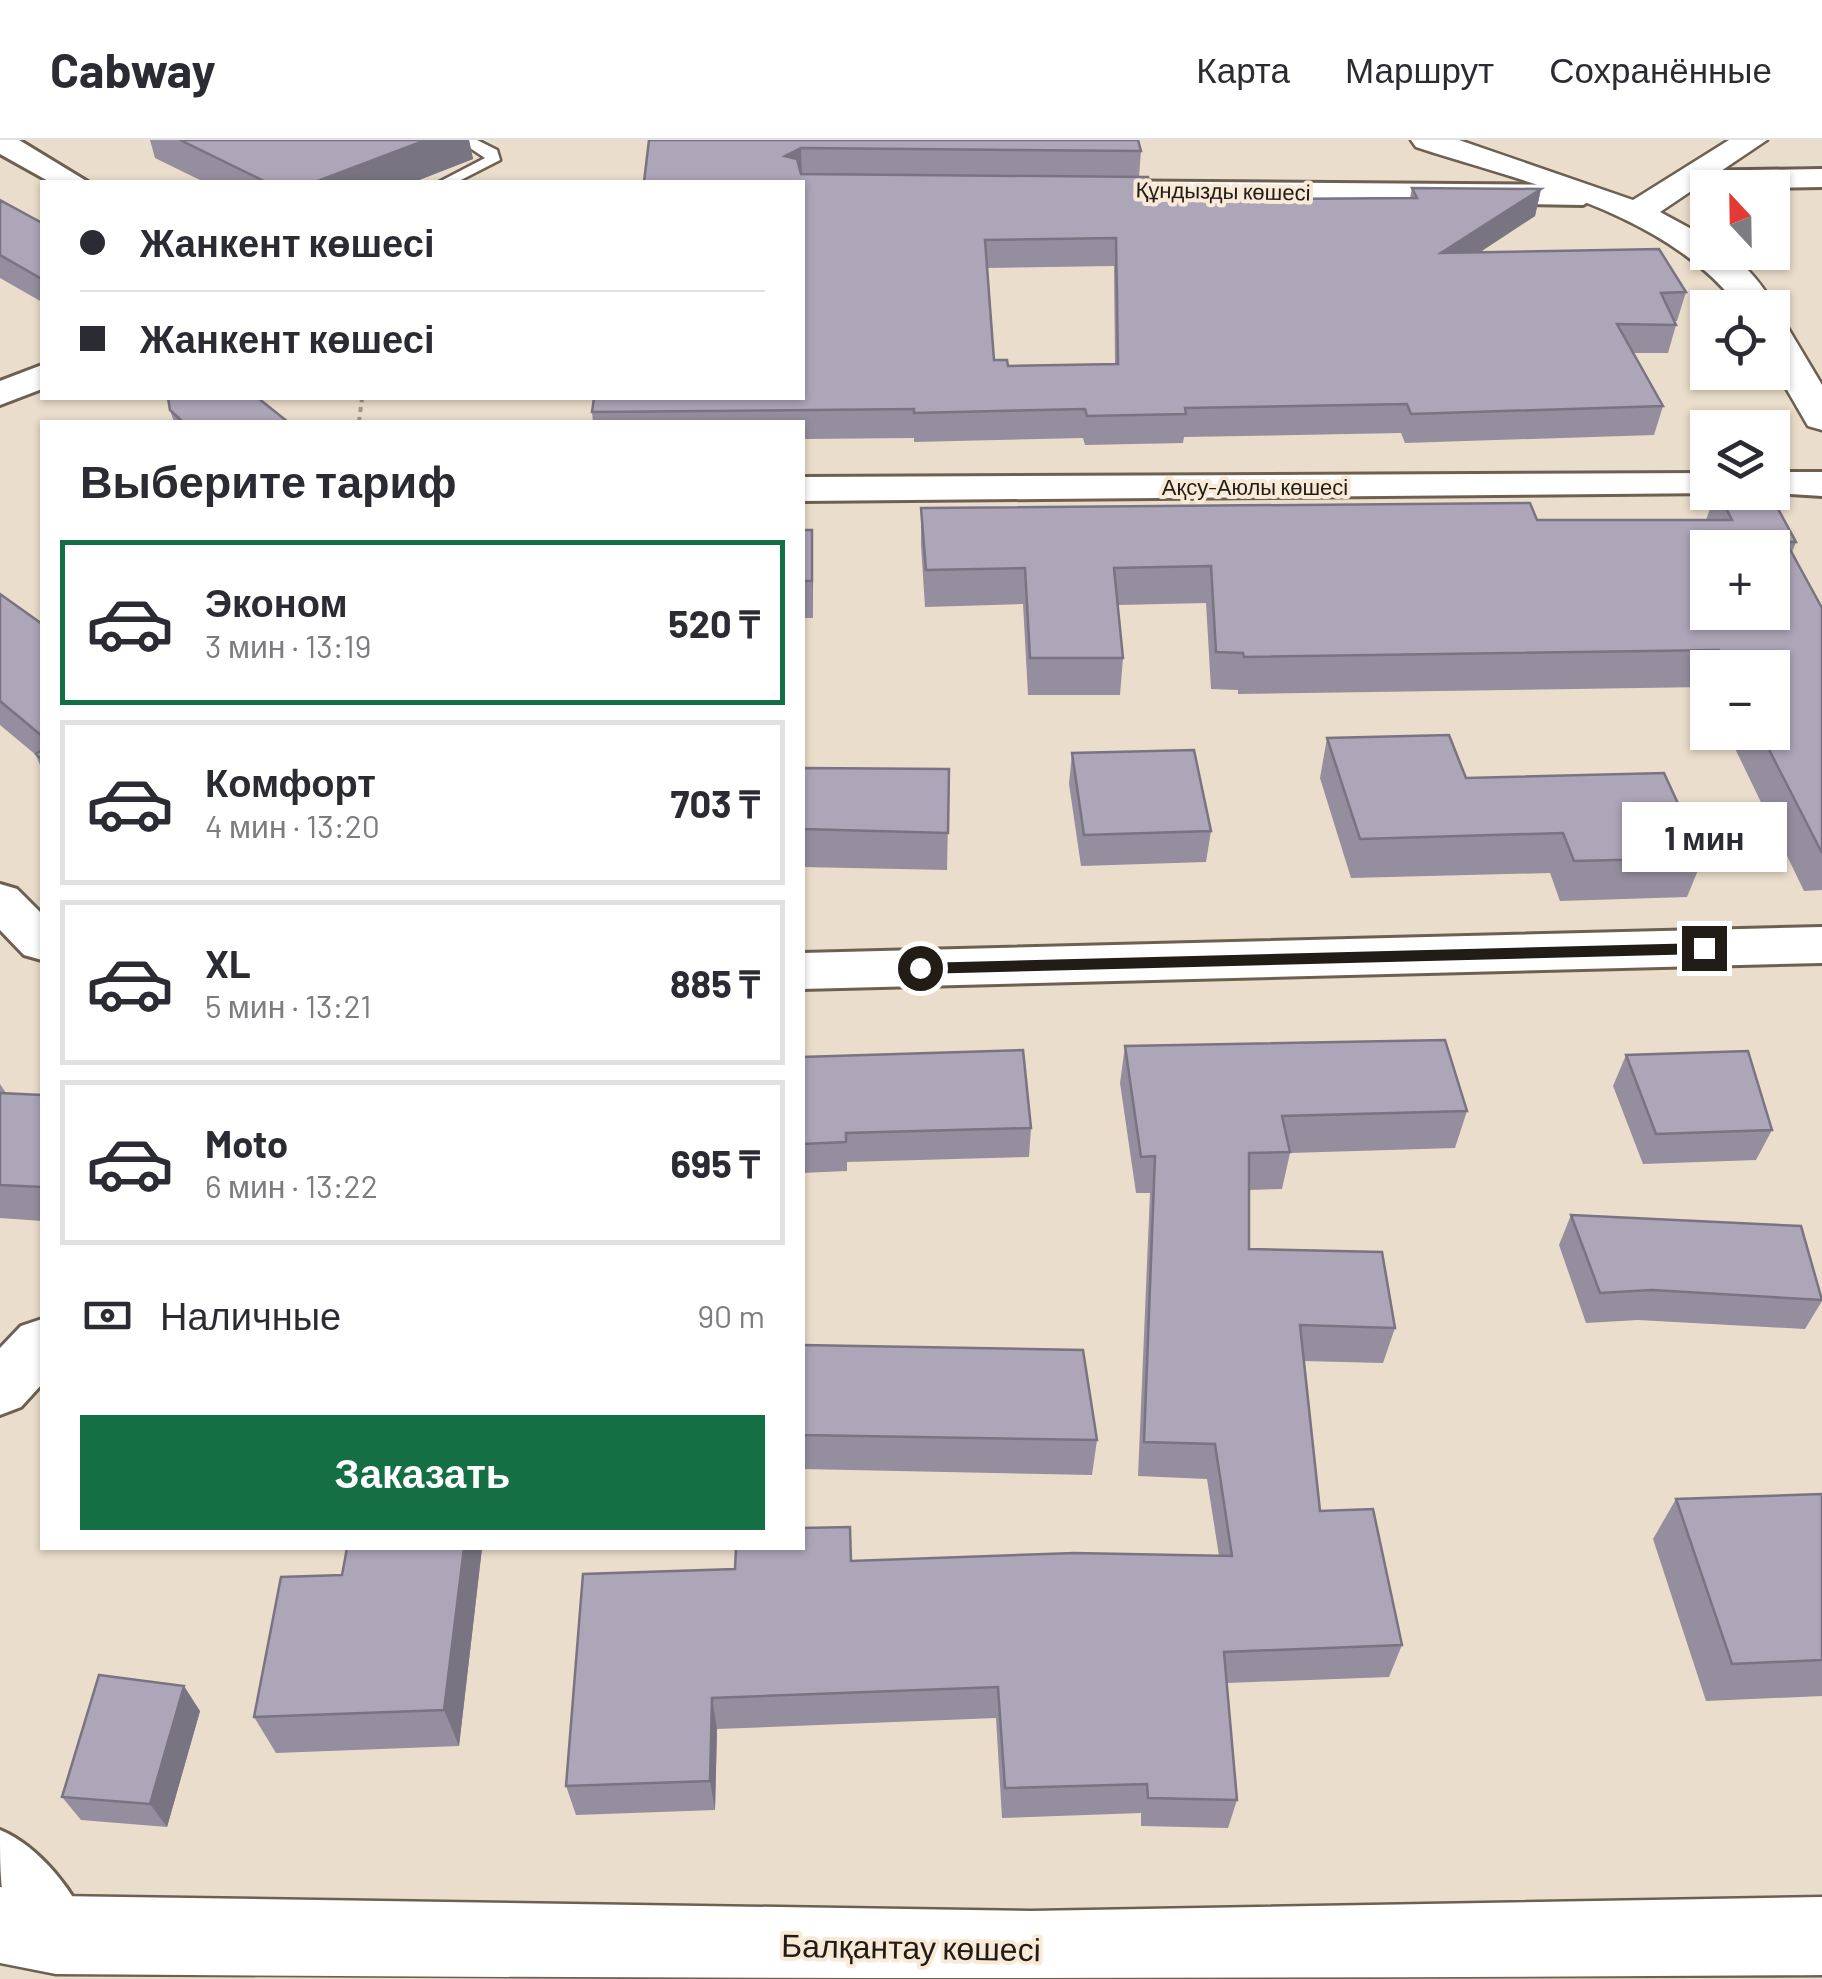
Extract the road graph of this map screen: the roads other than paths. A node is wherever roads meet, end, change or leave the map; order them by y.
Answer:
1 (465, 140) edge
2 (1427, 140) edge
3 (1751, 140) edge
4 (0, 142) edge
5 (1822, 178) edge
6 (68, 180) edge
7 (450, 180) edge
8 (1688, 180) junction
9 (1056, 190) edge
10 (1583, 194) junction
11 (1636, 213) junction
12 (1749, 290) edge
13 (1790, 362) edge
14 (40, 377) edge
15 (0, 394) edge
16 (1822, 418) edge
17 (1690, 484) edge
18 (1790, 484) edge
19 (1822, 484) edge
20 (805, 488) edge
21 (0, 901) edge
22 (40, 942) edge
23 (1822, 945) edge
24 (805, 971) edge
25 (0, 1866) edge
26 (28, 1930) edge
27 (1822, 1936) edge

1 - 7 lane
2 - 10 street
3 - 8 street
4 - 6 street
5 - 8 street
8 - 11 street
9 - 10 street, Құндызды көшесі
10 - 11 street
11 - 12 street
13 - 16 street
14 - 15 street
17 - 20 street, Ақсу-Аюлы көшесі
18 - 19 street
21 - 22 street
23 - 24 street
25 - 26 street
26 - 27 street, Балқантау көшесі

